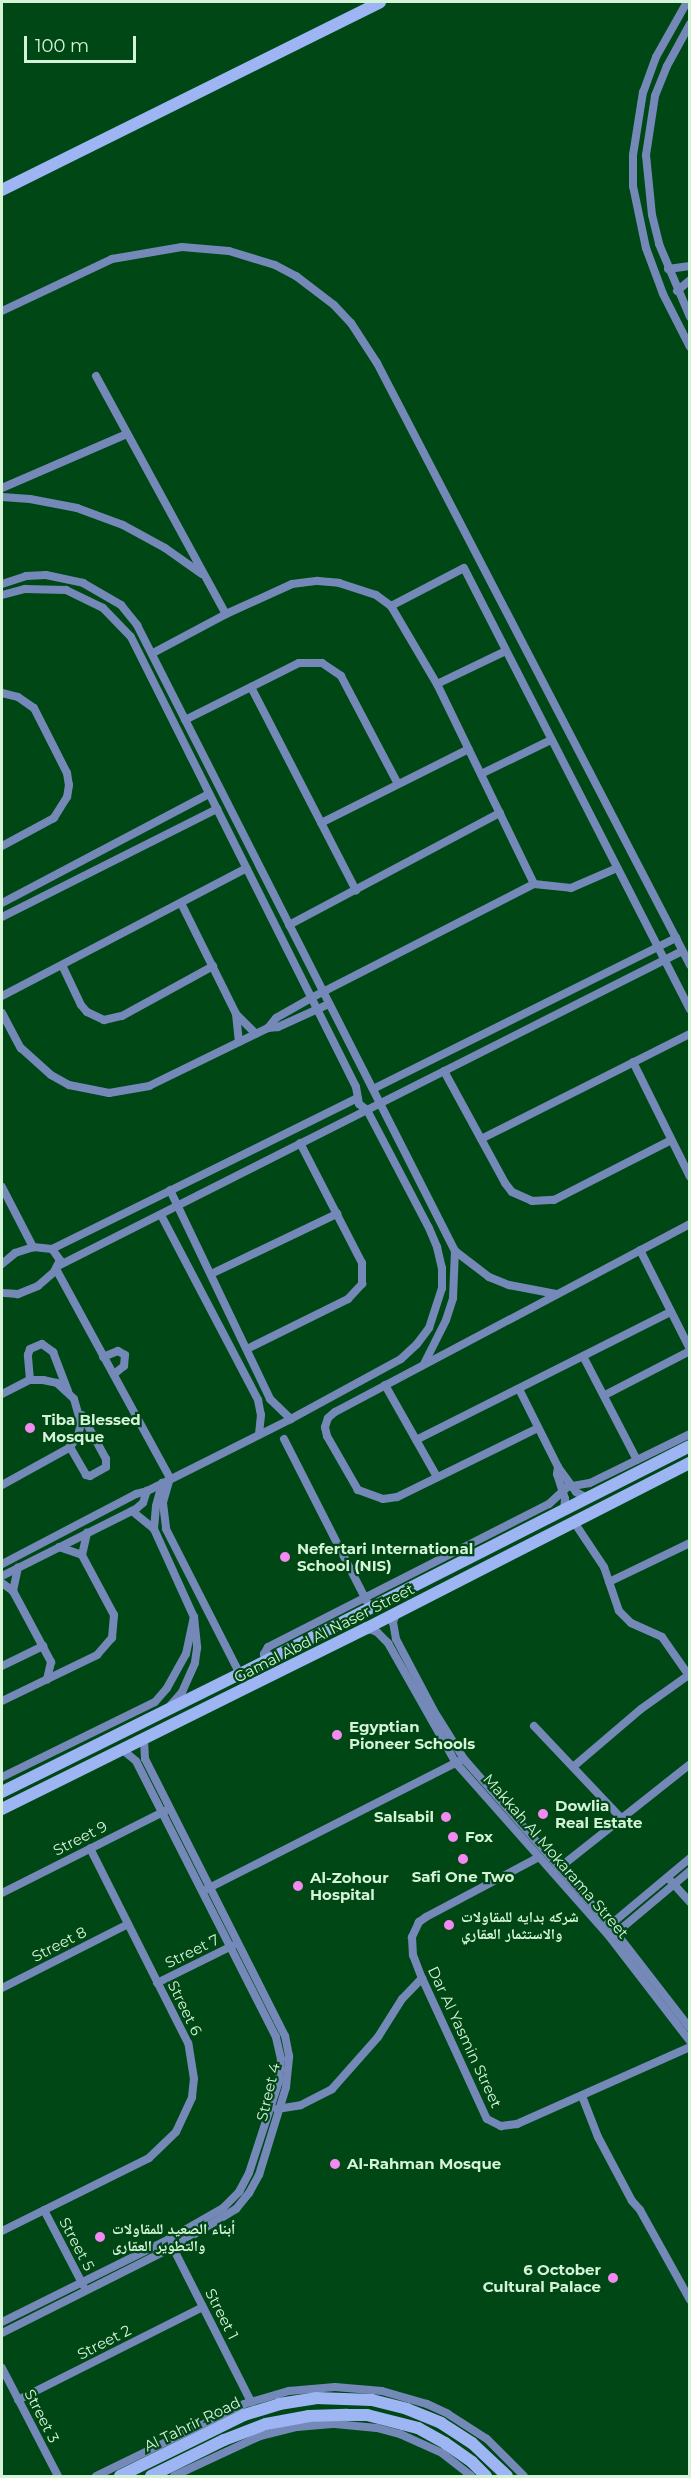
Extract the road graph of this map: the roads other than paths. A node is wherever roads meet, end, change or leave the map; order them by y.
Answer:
1 (380, 2) edge
2 (687, 2) edge
3 (690, 24) edge
4 (2, 190) edge
5 (690, 266) edge
6 (668, 269) junction
7 (690, 280) edge
8 (677, 291) junction
9 (2, 311) edge
10 (690, 318) edge
11 (690, 347) edge
12 (96, 376) dead end
13 (127, 434) junction
14 (2, 488) edge
15 (2, 497) edge
16 (205, 575) junction
17 (2, 584) edge
18 (2, 595) edge
19 (392, 606) junction
20 (226, 614) junction
21 (506, 651) junction
22 (153, 652) junction
23 (437, 684) junction
24 (251, 687) junction
25 (2, 693) edge
26 (185, 720) junction
27 (551, 740) junction
28 (469, 749) junction
29 (481, 774) junction
30 (398, 784) junction
31 (209, 794) junction
32 (217, 809) junction
33 (500, 813) junction
34 (321, 823) junction
35 (2, 846) edge
36 (247, 868) junction
37 (617, 868) junction
38 (534, 884) junction
39 (356, 890) junction
40 (2, 903) edge
41 (181, 903) junction
42 (2, 917) edge
43 (289, 925) junction
44 (675, 938) junction
45 (658, 948) junction
46 (682, 951) junction
47 (664, 960) junction
48 (62, 964) junction
49 (690, 965) edge
50 (213, 966) junction
51 (323, 992) junction
52 (2, 996) edge
53 (311, 998) junction
54 (329, 1004) junction
55 (317, 1010) junction
56 (690, 1010) edge
57 (2, 1013) edge
58 (236, 1014) junction
59 (268, 1028) junction
60 (256, 1034) junction
61 (690, 1034) edge
62 (239, 1042) junction
63 (633, 1062) junction
64 (444, 1071) junction
65 (373, 1089) junction
66 (358, 1098) junction
67 (380, 1103) junction
68 (368, 1110) junction
69 (481, 1139) junction
70 (671, 1140) junction
71 (300, 1143) junction
72 (690, 1177) edge
73 (2, 1187) edge
74 (170, 1190) junction
75 (179, 1207) junction
76 (161, 1215) junction
77 (337, 1215) junction
78 (690, 1224) edge
79 (33, 1247) junction
80 (51, 1249) junction
81 (640, 1250) junction
82 (454, 1251) junction
83 (2, 1260) edge
84 (57, 1268) junction
85 (211, 1275) junction
86 (219, 1292) junction
87 (6, 1294) edge
88 (556, 1294) junction
89 (2, 1299) edge
90 (206, 1299) junction
91 (671, 1312) junction
92 (247, 1349) junction
93 (690, 1350) edge
94 (584, 1356) junction
95 (103, 1357) junction
96 (424, 1365) junction
97 (114, 1374) junction
98 (30, 1380) junction
99 (385, 1385) junction
100 (519, 1389) junction
101 (68, 1391) junction
102 (2, 1394) edge
103 (604, 1395) junction
104 (79, 1409) junction
105 (291, 1419) junction
106 (538, 1428) junction
107 (690, 1434) edge
108 (259, 1435) junction
109 (284, 1439) dead end
110 (416, 1440) junction
111 (690, 1446) edge
112 (70, 1448) junction
113 (638, 1460) junction
114 (690, 1463) edge
115 (437, 1477) junction
116 (171, 1478) junction
117 (162, 1483) junction
118 (2, 1485) edge
119 (567, 1487) junction
120 (147, 1491) junction
121 (586, 1498) junction
122 (564, 1510) junction
123 (132, 1511) junction
124 (574, 1522) junction
125 (154, 1529) junction
126 (87, 1533) junction
127 (690, 1543) edge
128 (59, 1548) junction
129 (82, 1555) junction
130 (2, 1564) edge
131 (18, 1568) junction
132 (4, 1574) edge
133 (2, 1582) edge
134 (609, 1582) junction
135 (13, 1591) junction
136 (367, 1603) junction
137 (396, 1614) junction
138 (194, 1617) junction
139 (367, 1628) junction
140 (392, 1641) junction
141 (43, 1646) junction
142 (51, 1662) junction
143 (2, 1666) edge
144 (69, 1669) junction
145 (240, 1674) junction
146 (689, 1675) edge
147 (47, 1680) junction
148 (2, 1701) edge
149 (160, 1714) junction
150 (534, 1726) dead end
151 (144, 1740) junction
152 (123, 1750) junction
153 (460, 1761) junction
154 (690, 1764) edge
155 (573, 1767) junction
156 (2, 1777) edge
157 (2, 1792) edge
158 (2, 1809) edge
159 (166, 1810) junction
160 (621, 1818) junction
161 (90, 1848) junction
162 (540, 1857) junction
163 (690, 1858) edge
164 (559, 1868) junction
165 (690, 1871) edge
166 (667, 1876) junction
167 (674, 1884) junction
168 (206, 1890) junction
169 (2, 1893) edge
170 (690, 1902) edge
171 (128, 1924) junction
172 (610, 1924) junction
173 (616, 1933) junction
174 (239, 1943) junction
175 (230, 1948) junction
176 (422, 1978) junction
177 (157, 1983) junction
178 (2, 1988) edge
179 (690, 2028) edge
180 (690, 2042) edge
181 (690, 2047) edge
182 (582, 2096) junction
183 (276, 2109) junction
184 (44, 2210) junction
185 (2, 2231) edge
186 (171, 2243) junction
187 (84, 2286) junction
188 (690, 2300) edge
189 (203, 2307) junction
190 (2, 2322) edge
191 (2, 2333) edge
192 (2, 2368) edge
193 (342, 2387) junction
194 (18, 2400) junction
195 (347, 2400) junction
196 (250, 2402) junction
197 (195, 2432) junction
198 (58, 2476) edge
199 (96, 2476) edge
200 (120, 2476) edge
201 (151, 2476) edge
202 (174, 2476) edge
203 (471, 2476) edge
204 (486, 2476) edge
205 (507, 2476) edge
206 (524, 2476) edge

1 - 4 main road
2 - 11 street
3 - 6 street
5 - 6 street
6 - 8 street
7 - 8 street
8 - 10 street
9 - 44 street
12 - 13 street
13 - 14 street
13 - 16 street
15 - 16 street
16 - 20 street
17 - 22 street
18 - 31 street
19 - 20 street
19 - 21 street
19 - 23 street
20 - 22 street
21 - 23 street
21 - 27 street
22 - 26 street
23 - 28 street
24 - 26 street
24 - 30 street
24 - 34 street
25 - 35 street
26 - 43 street
27 - 29 street
27 - 37 street
28 - 29 street
28 - 30 street
29 - 33 street
30 - 34 street
31 - 32 street
31 - 40 street
32 - 36 street
32 - 42 street
33 - 38 street
33 - 39 street
34 - 39 street
36 - 41 street
36 - 53 street
37 - 38 street
37 - 45 street
38 - 51 street
39 - 43 street
41 - 48 street
41 - 50 street
43 - 51 street
44 - 45 street
44 - 46 street
45 - 47 street
45 - 65 street
46 - 47 street
46 - 49 street
47 - 56 street
47 - 64 street
48 - 50 street
48 - 52 street
50 - 58 street
51 - 53 street
51 - 54 street
53 - 55 street
53 - 59 street
54 - 55 street
54 - 65 street
55 - 59 street
55 - 66 street
57 - 62 street
58 - 60 street
58 - 62 street
59 - 60 street
60 - 62 street
61 - 63 street
63 - 69 street
63 - 70 street
64 - 67 street
64 - 69 street
65 - 67 street
66 - 68 street
66 - 74 street
67 - 68 street
67 - 82 street
68 - 71 street
68 - 105 street
69 - 70 street
70 - 72 street
71 - 75 street
71 - 77 street
73 - 79 street
74 - 75 street
74 - 80 street
75 - 76 street
75 - 85 street
76 - 84 street
76 - 90 street
77 - 85 street
77 - 92 street
78 - 81 street
79 - 80 street
79 - 83 street
80 - 84 street
81 - 88 street
81 - 91 street
82 - 88 street
82 - 96 street
84 - 87 street
84 - 95 street
85 - 86 street
86 - 90 street
86 - 92 street
87 - 89 street
88 - 96 street
90 - 108 street
91 - 93 street
91 - 94 street
92 - 105 street
93 - 103 street
94 - 100 street
94 - 103 street
95 - 97 street
95 - 97 street
96 - 99 street
97 - 116 street
98 - 101 street
98 - 101 street
98 - 102 street
99 - 110 street
99 - 115 street
100 - 106 street
100 - 110 street
101 - 104 street
103 - 113 street
104 - 112 street
104 - 112 street
105 - 108 street
106 - 115 street
106 - 119 street
107 - 113 street
108 - 116 street
109 - 136 street
110 - 115 street
111 - 121 main road, Gamal Abd Al Naser Street
112 - 118 street
113 - 119 street
114 - 124 main road, Gamal Abd Al Naser Street
116 - 117 street
116 - 145 street
117 - 120 street
117 - 125 street
119 - 121 street
119 - 122 street
119 - 136 street
120 - 123 street
120 - 130 street
121 - 122 main road, Gamal Abd Al Naser Street
122 - 136 main road, Gamal Abd Al Naser Street
123 - 125 street
123 - 126 street
124 - 134 street
124 - 137 main road, Gamal Abd Al Naser Street
125 - 138 street
126 - 128 street
126 - 129 street
127 - 134 street
128 - 129 street
128 - 131 street
129 - 144 street
130 - 132 street
131 - 132 street
131 - 135 street
133 - 135 street
134 - 146 street
135 - 141 street
136 - 145 main road, Gamal Abd Al Naser Street
137 - 139 main road, Gamal Abd Al Naser Street
137 - 140 street, Makkah Al Mokarama Street
138 - 149 street
138 - 156 street
139 - 140 street, Makkah Al Mokarama Street
139 - 151 main road, Gamal Abd Al Naser Street
140 - 153 street, Makkah Al Mokarama Street
141 - 142 street
141 - 143 street
142 - 144 street
142 - 147 street
144 - 147 street
145 - 149 main road, Gamal Abd Al Naser Street
146 - 155 street
147 - 148 street
149 - 157 main road, Gamal Abd Al Naser Street
150 - 155 street
151 - 152 main road, Gamal Abd Al Naser Street
151 - 159 street, Street 4
152 - 158 main road, Gamal Abd Al Naser Street
152 - 159 street, Street 4
153 - 162 street, Makkah Al Mokarama Street
153 - 164 street, Makkah Al Mokarama Street
153 - 168 street
154 - 160 street
155 - 160 street
159 - 161 street, Street 9
159 - 168 street, Street 4
160 - 164 street
161 - 169 street, Street 9
161 - 171 street, Street 6
162 - 176 street, Dar Al Yasmin Street
162 - 180 street, Makkah Al Mokarama Street
163 - 166 street
164 - 172 street, Makkah Al Mokarama Street
165 - 167 street
166 - 167 street
166 - 172 street
167 - 170 street
167 - 173 street
168 - 174 street, Street 4
168 - 175 street, Street 4
171 - 177 street, Street 6
171 - 178 street, Street 8
172 - 173 street, Makkah Al Mokarama Street
173 - 179 street, Makkah Al Mokarama Street
174 - 175 street, Street 7
174 - 183 street, Street 4
175 - 177 street, Street 7
175 - 183 street, Street 4
176 - 182 street, Dar Al Yasmin Street
176 - 183 street
177 - 184 street, Street 6
181 - 182 street, Dar Al Yasmin Street
182 - 188 street
183 - 186 street, Street 4
184 - 185 street, Street 6
184 - 187 street, Street 5
186 - 187 street, Street 4
186 - 189 street, Street 1
187 - 190 street, Street 4
187 - 191 street, Street 4
189 - 194 street, Street 2
189 - 196 street, Street 1
192 - 194 street, Street 3
193 - 195 main road
193 - 196 street
193 - 206 street
194 - 198 street, Street 3
195 - 197 main road, Al Tahrir Road
195 - 205 main road, Al Tahrir Road
196 - 197 street
197 - 199 street
197 - 200 main road, Al Tahrir Road
201 - 204 main road, Al Tahrir Road
202 - 203 street

